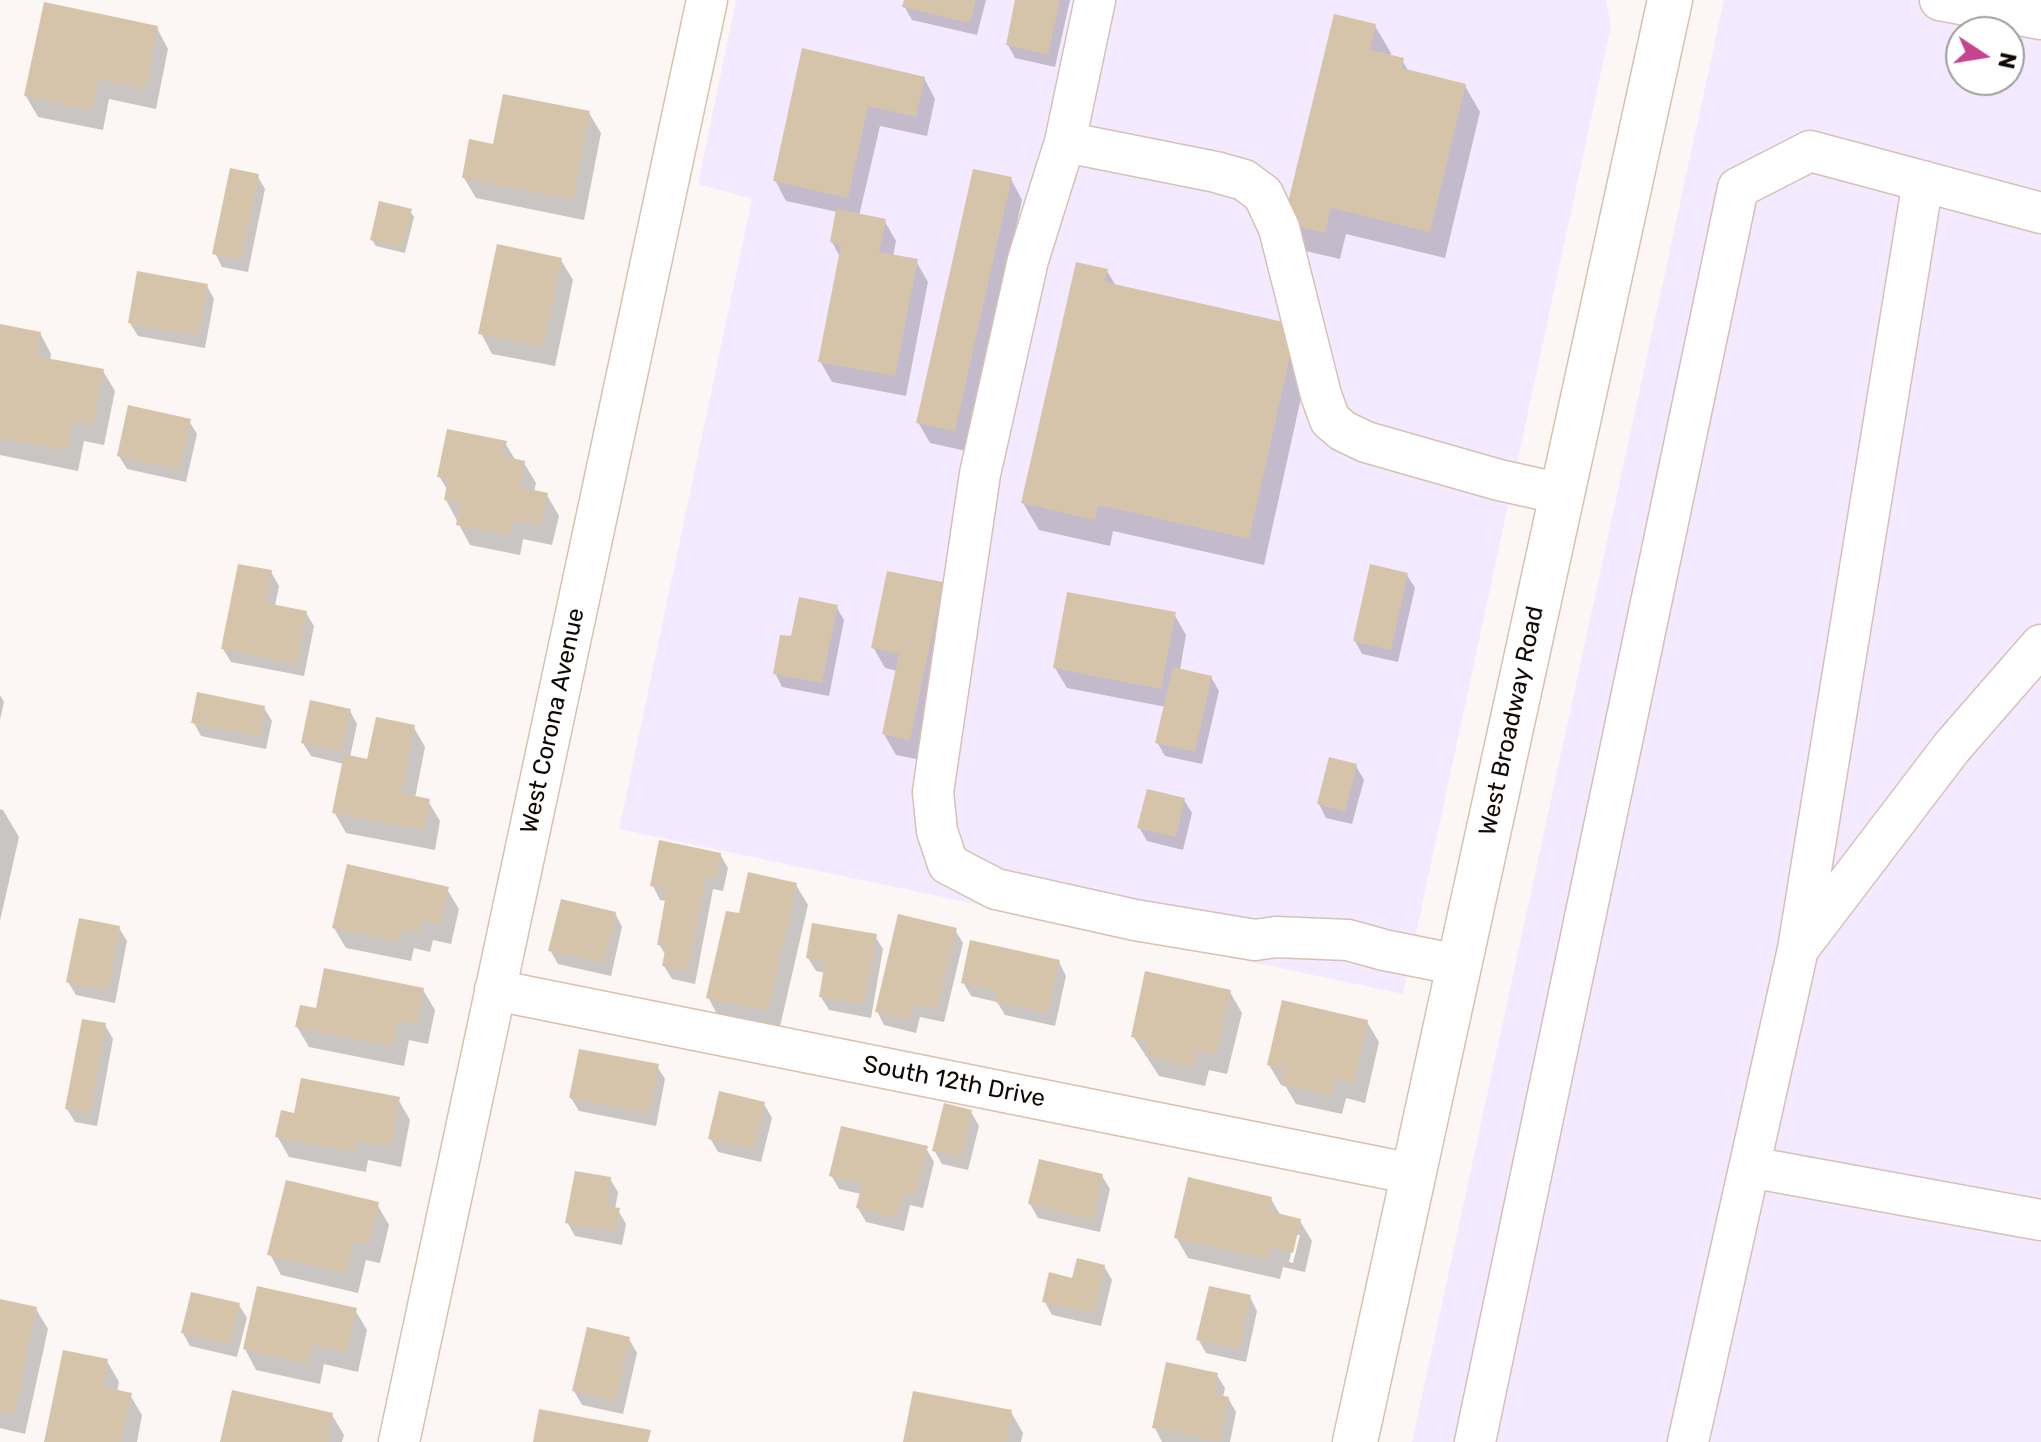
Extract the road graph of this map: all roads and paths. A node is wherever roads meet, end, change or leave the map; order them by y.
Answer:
1 (707, 0) edge
2 (1095, 0) edge
3 (1670, 0) edge
4 (1940, 0) edge
5 (2039, 12) edge
6 (1065, 142) junction
7 (1923, 181) junction
8 (2041, 213) edge
9 (1562, 494) junction
10 (2041, 645) edge
11 (1798, 949) junction
12 (1459, 965) junction
13 (495, 990) junction
14 (1750, 1167) junction
15 (1413, 1174) junction
16 (2041, 1220) edge
17 (399, 1442) edge
18 (1355, 1442) edge
19 (1475, 1442) edge
20 (1688, 1442) edge

1 - 13 street, West Corona Avenue
2 - 6 street
3 - 9 main road, West Broadway Road
4 - 5 street
6 - 9 street
6 - 12 street
7 - 8 street
7 - 11 street
7 - 19 street
9 - 12 main road, West Broadway Road
10 - 11 street
11 - 14 street
12 - 15 main road, West Broadway Road
13 - 15 street, South 12th Drive
13 - 17 street, West Corona Avenue
14 - 16 street
14 - 20 street
15 - 18 main road, West Broadway Road

